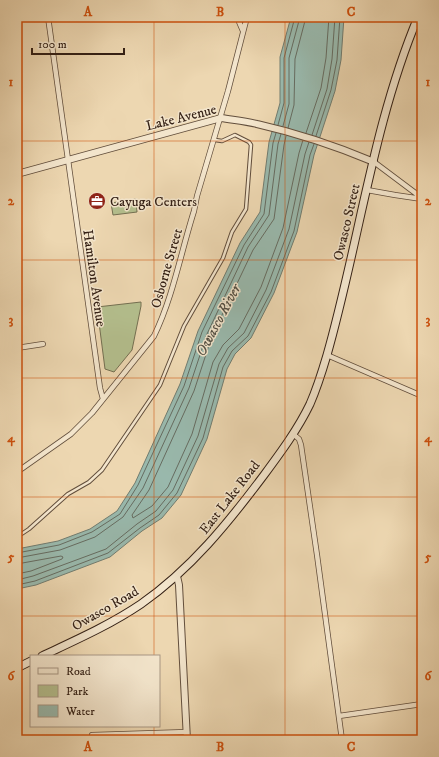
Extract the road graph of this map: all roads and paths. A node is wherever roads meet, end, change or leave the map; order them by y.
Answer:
1 (48, 17) edge
2 (237, 17) edge
3 (247, 17) edge
4 (418, 17) edge
5 (243, 31) junction
6 (221, 118) junction
7 (215, 140) junction
8 (67, 160) junction
9 (374, 162) junction
10 (17, 174) edge
11 (367, 190) junction
12 (422, 199) edge
13 (43, 344) dead end
14 (17, 348) edge
15 (327, 355) junction
16 (422, 396) edge
17 (103, 399) junction
18 (294, 432) junction
19 (17, 472) edge
20 (17, 537) edge
21 (177, 576) junction
22 (44, 655) edge
23 (30, 662) edge
24 (17, 668) edge
25 (422, 704) edge
26 (339, 716) junction
27 (187, 732) junction
28 (92, 735) dead end
29 (187, 740) edge
30 (342, 740) edge

1 - 8 street, Hamilton Avenue
2 - 5 street
3 - 5 street, Osborne Street
4 - 9 main road, Owasco Street
5 - 6 street, Osborne Street
6 - 7 street, Osborne Street
6 - 8 street, Lake Avenue
6 - 9 street, Lake Avenue
7 - 17 street, Osborne Street
7 - 20 lane
8 - 10 street, Lake Avenue
8 - 17 street, Hamilton Avenue
9 - 11 main road, Owasco Street
9 - 12 street
11 - 12 street
11 - 15 main road, Owasco Street
13 - 14 street
15 - 16 street
15 - 18 main road, Owasco Street
17 - 19 street, Osborne Street
18 - 21 main road, East Lake Road
18 - 26 street
21 - 22 main road, Owasco Road
21 - 27 street
23 - 24 main road
25 - 26 street
26 - 30 street
27 - 28 street
27 - 29 street

